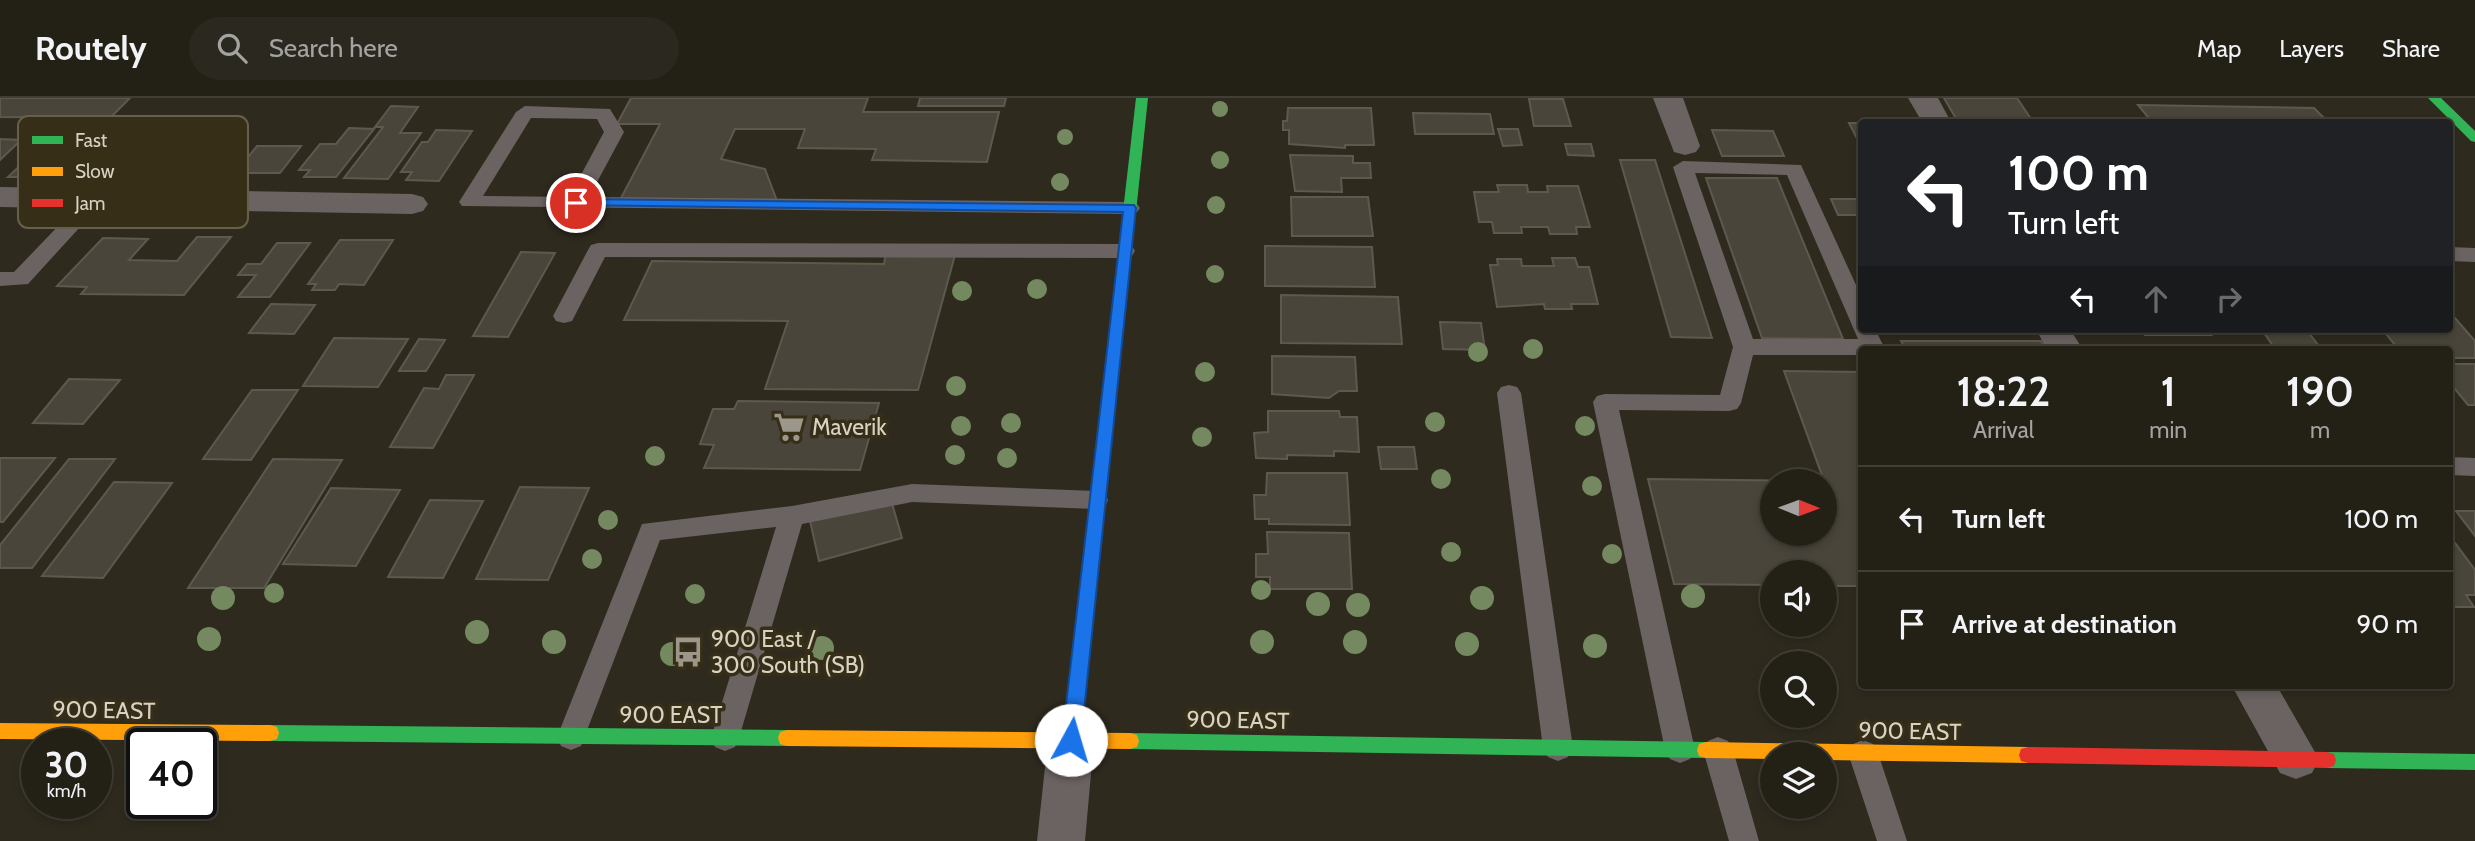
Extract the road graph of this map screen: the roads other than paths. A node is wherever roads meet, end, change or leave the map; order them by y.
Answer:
1 (1142, 98) edge
2 (1668, 98) edge
3 (1923, 98) edge
4 (2434, 98) edge
5 (1935, 119) edge
6 (2475, 138) edge
7 (1685, 146) dead end
8 (0, 197) edge
9 (18, 197) edge
10 (248, 201) edge
11 (576, 203) junction
12 (412, 204) dead end
13 (1130, 208) junction
14 (68, 228) edge
15 (1125, 251) junction
16 (2453, 254) edge
17 (2475, 255) edge
18 (0, 279) edge
19 (1858, 314) edge
20 (564, 316) dead end
21 (1744, 347) junction
22 (1858, 347) edge
23 (1508, 393) dead end
24 (2453, 466) edge
25 (2475, 467) edge
26 (1096, 500) junction
27 (792, 516) junction
28 (2257, 689) edge
29 (0, 732) edge
30 (571, 737) junction
31 (724, 738) junction
32 (1071, 740) junction
33 (1558, 748) junction
34 (1680, 750) junction
35 (1718, 750) junction
36 (1863, 753) junction
37 (2296, 759) junction
38 (2475, 762) edge
39 (1061, 841) edge
40 (1744, 841) edge
41 (1892, 841) edge

1 - 13 street
2 - 7 street
3 - 5 street
4 - 6 street
8 - 9 street
10 - 12 street
11 - 11 lane
11 - 13 lane
13 - 15 street
14 - 18 lane
15 - 20 lane
15 - 26 street
16 - 17 lane
19 - 21 lane
21 - 22 lane
21 - 34 lane
23 - 33 lane
24 - 25 lane
26 - 27 lane
26 - 32 street
27 - 30 lane
27 - 31 lane
28 - 37 street
29 - 30 street, 900 EAST
30 - 31 street, 900 EAST
31 - 32 street, 900 EAST
32 - 33 street, 900 EAST
32 - 39 street
33 - 34 street, 900 EAST
34 - 35 street, 900 EAST
35 - 36 street, 900 EAST
35 - 40 lane
36 - 37 street, 900 EAST
36 - 41 lane
37 - 38 street, 900 EAST

